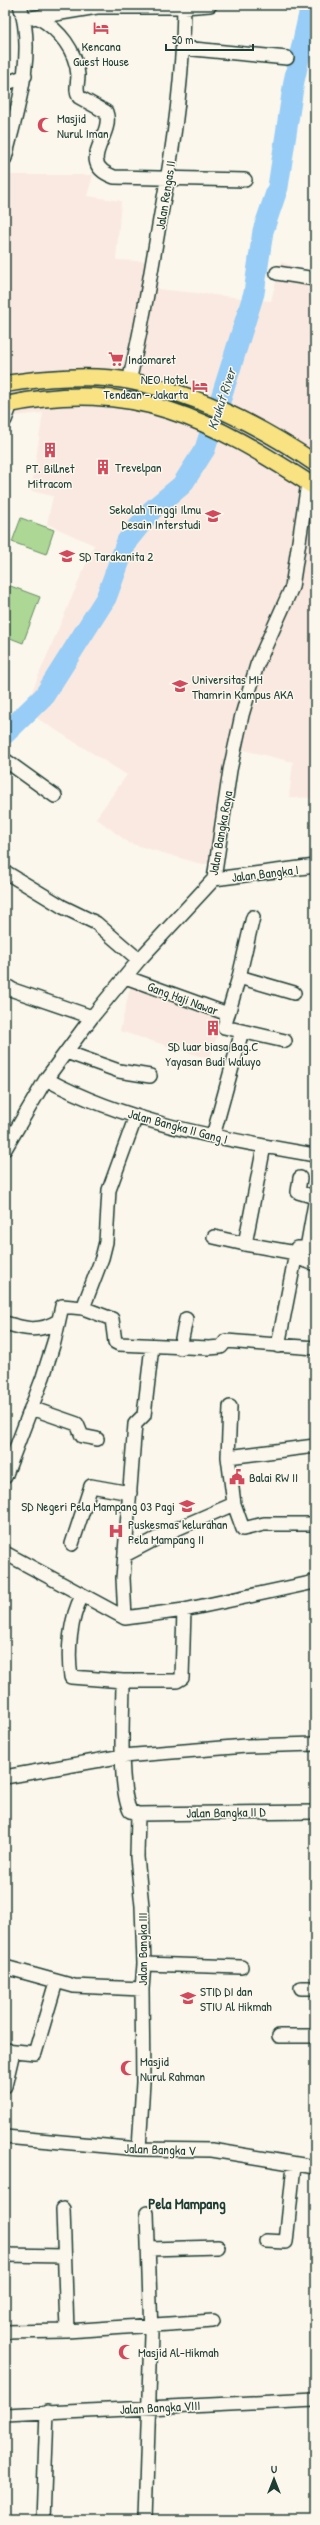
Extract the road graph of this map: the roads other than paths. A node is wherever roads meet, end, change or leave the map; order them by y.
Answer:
1 (20, 5) edge
2 (210, 5) edge
3 (189, 6) edge
4 (39, 18) junction
5 (25, 19) junction
6 (183, 48) junction
7 (287, 58) dead end
8 (25, 76) junction
9 (5, 84) edge
10 (5, 158) edge
11 (168, 179) junction
12 (245, 180) dead end
13 (276, 273) dead end
14 (315, 279) edge
15 (129, 381) junction
16 (5, 384) edge
17 (8, 405) edge
18 (5, 420) edge
19 (315, 463) edge
20 (312, 485) edge
21 (5, 760) edge
22 (55, 796) dead end
23 (315, 866) edge
24 (6, 873) dead end
25 (214, 879) junction
26 (253, 917) dead end
27 (138, 960) junction
28 (125, 977) junction
29 (239, 977) junction
30 (5, 985) edge
31 (294, 993) dead end
32 (228, 1014) junction
33 (92, 1017) junction
34 (242, 1031) junction
35 (285, 1041) dead end
36 (66, 1052) junction
37 (150, 1076) dead end
38 (46, 1079) junction
39 (136, 1116) junction
40 (213, 1136) junction
41 (264, 1146) junction
42 (5, 1149) edge
43 (315, 1155) edge
44 (300, 1178) dead end
45 (315, 1197) edge
46 (315, 1203) edge
47 (214, 1237) dead end
48 (245, 1244) junction
49 (295, 1255) junction
50 (315, 1264) edge
51 (83, 1308) junction
52 (186, 1319) dead end
53 (58, 1321) junction
54 (5, 1323) edge
55 (152, 1346) junction
56 (278, 1346) junction
57 (180, 1348) junction
58 (315, 1348) edge
59 (230, 1407) dead end
60 (31, 1408) junction
61 (97, 1439) dead end
62 (315, 1446) edge
63 (228, 1457) junction
64 (5, 1477) edge
65 (130, 1493) junction
66 (234, 1504) junction
67 (315, 1524) edge
68 (72, 1544) dead end
69 (5, 1553) edge
70 (124, 1555) junction
71 (315, 1582) edge
72 (82, 1596) junction
73 (184, 1610) junction
74 (125, 1618) junction
75 (123, 1681) junction
76 (315, 1744) edge
77 (123, 1756) junction
78 (5, 1777) edge
79 (315, 1812) edge
80 (138, 1814) junction
81 (144, 1964) junction
82 (5, 1967) edge
83 (241, 1967) dead end
84 (56, 1982) junction
85 (301, 1988) dead end
86 (315, 1988) edge
87 (142, 1989) junction
88 (279, 2036) dead end
89 (315, 2036) edge
90 (9, 2051) edge
91 (5, 2086) edge
92 (5, 2137) edge
93 (139, 2149) junction
94 (294, 2164) junction
95 (315, 2167) edge
96 (63, 2208) dead end
97 (147, 2212) dead end
98 (266, 2241) dead end
99 (218, 2246) dead end
100 (150, 2249) junction
101 (5, 2254) edge
102 (63, 2256) junction
103 (214, 2321) dead end
104 (151, 2325) junction
105 (67, 2331) junction
106 (5, 2332) edge
107 (315, 2400) edge
108 (149, 2408) junction
109 (47, 2412) junction
110 (5, 2415) edge
111 (43, 2520) edge
112 (145, 2520) edge

1 - 5 street
2 - 3 street
3 - 4 street
3 - 6 street, Jalan Rengas II
4 - 5 street
4 - 11 street
5 - 8 street
6 - 7 street
6 - 11 street, Jalan Rengas II
8 - 9 street
8 - 10 street
11 - 12 street
11 - 15 street, Jalan Rengas II
13 - 14 street
15 - 16 main road
15 - 19 main road
17 - 18 street
17 - 20 main road
20 - 25 street, Jalan Bangka Raya
21 - 22 street
23 - 25 street, Jalan Bangka I
24 - 27 street
25 - 27 street, Jalan Bangka Raya
26 - 29 street, Gang Haji Nawar
27 - 28 street, Jalan Bangka Raya
28 - 32 street, Gang Haji Nawar
28 - 33 street, Jalan Bangka Raya
29 - 31 street
29 - 32 street, Gang Haji Nawar
30 - 33 street
32 - 34 street
33 - 36 street, Jalan Bangka Raya
34 - 35 street
34 - 40 street
36 - 37 street
36 - 38 street, Jalan Bangka Raya
38 - 39 street, Jalan Bangka II Gang I
38 - 42 street, Jalan Bangka Raya
39 - 40 street, Jalan Bangka II Gang I
39 - 51 street
40 - 41 street, Jalan Bangka II Gang I
41 - 43 street, Jalan Bangka II Gang I
41 - 48 street
44 - 45 street
46 - 49 street
47 - 48 street
48 - 49 street
49 - 50 street
49 - 56 street
51 - 53 street
51 - 55 street
52 - 57 street
53 - 54 street
53 - 60 street
55 - 57 street
55 - 65 street
56 - 57 street
56 - 58 street
59 - 63 street
60 - 61 street
60 - 64 street
62 - 63 street
63 - 66 street
65 - 68 street
65 - 70 street
66 - 67 street
66 - 70 street
69 - 72 street
70 - 74 street
71 - 73 street
72 - 74 street
72 - 75 street
73 - 74 street
73 - 75 street
75 - 77 street
76 - 77 street
77 - 78 street
77 - 80 street
79 - 80 street, Jalan Bangka II D
80 - 81 street, Jalan Bangka III
81 - 83 street
81 - 87 street, Jalan Bangka III
82 - 84 street
84 - 87 street
84 - 90 street
85 - 86 street
87 - 93 street, Jalan Bangka III
88 - 89 street
90 - 91 street
92 - 93 street, Jalan Bangka V
93 - 94 street, Jalan Bangka V
94 - 95 street, Jalan Bangka V
94 - 98 street
96 - 102 street
97 - 100 street
99 - 100 street
100 - 104 street
101 - 102 street
102 - 105 street
103 - 104 street
104 - 105 street
104 - 108 street
105 - 106 street
107 - 108 street, Jalan Bangka VIII
108 - 109 street, Jalan Bangka VIII
108 - 112 street
109 - 110 street, Jalan Bangka VIII
109 - 111 street

